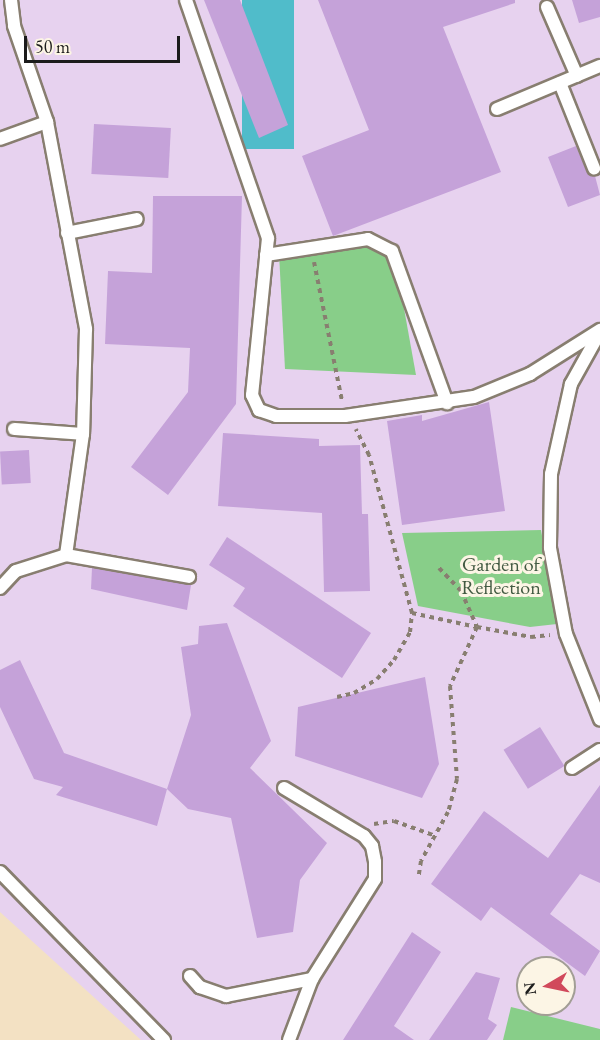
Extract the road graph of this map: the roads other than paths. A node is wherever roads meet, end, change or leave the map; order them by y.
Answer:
1 (11, 0) edge
2 (186, 0) edge
3 (547, 7) dead end
4 (600, 66) edge
5 (577, 76) junction
6 (560, 82) junction
7 (497, 109) dead end
8 (47, 122) junction
9 (0, 139) edge
10 (594, 168) dead end
11 (137, 219) dead end
12 (67, 233) junction
13 (266, 255) junction
14 (600, 331) edge
15 (447, 403) junction
16 (14, 429) dead end
17 (83, 434) junction
18 (66, 555) junction
19 (189, 577) dead end
20 (0, 588) edge
21 (600, 719) edge
22 (600, 750) edge
23 (572, 768) dead end
24 (284, 788) dead end
25 (0, 872) edge
26 (190, 976) dead end
27 (312, 979) junction
28 (164, 1040) edge
29 (289, 1040) edge

1 - 8 lane
2 - 13 lane
3 - 5 lane
4 - 5 lane
5 - 6 lane
6 - 7 lane
6 - 10 lane
8 - 9 lane
8 - 12 lane
11 - 12 lane
12 - 17 lane
13 - 15 lane
13 - 15 lane
14 - 15 lane
14 - 21 lane
16 - 17 lane
17 - 18 lane
18 - 19 lane
18 - 20 lane
22 - 23 lane
24 - 27 lane
25 - 28 lane
26 - 27 lane
27 - 29 lane

